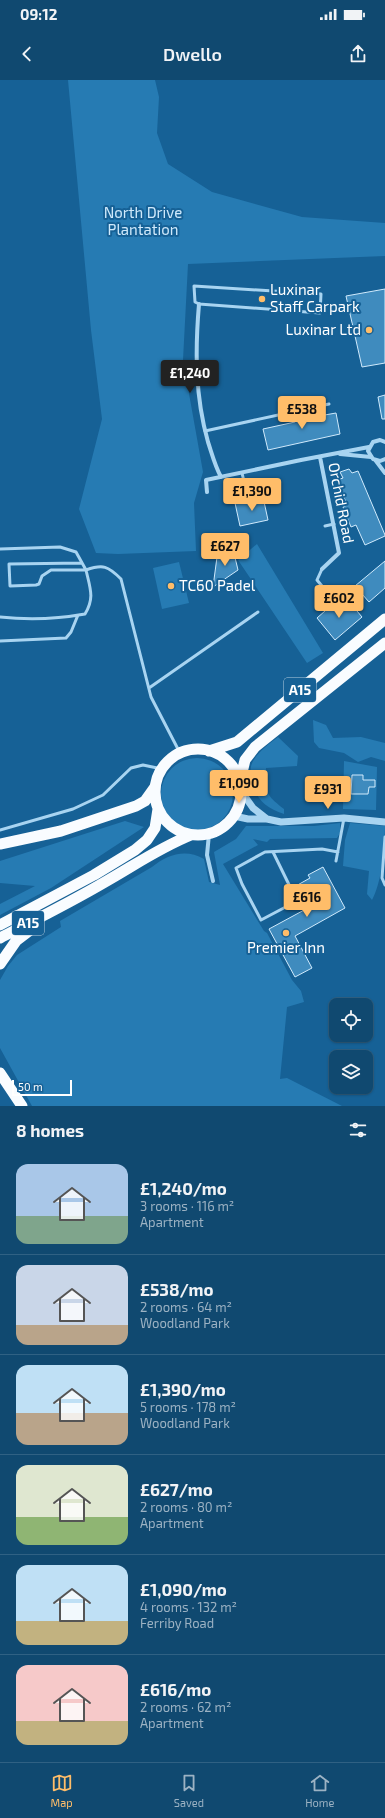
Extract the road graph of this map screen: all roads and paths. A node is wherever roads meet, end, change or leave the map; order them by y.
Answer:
1 (199, 304) junction
2 (329, 404) dead end
3 (205, 431) junction
4 (385, 442) edge
5 (369, 447) junction
6 (334, 454) junction
7 (320, 457) junction
8 (370, 457) junction
9 (385, 459) edge
10 (376, 461) junction
11 (242, 473) junction
12 (385, 473) edge
13 (221, 477) junction
14 (255, 488) dead end
15 (246, 490) junction
16 (207, 492) dead end
17 (226, 495) dead end
18 (334, 524) junction
19 (325, 526) dead end
20 (0, 549) edge
21 (82, 563) junction
22 (322, 569) joint
23 (86, 570) junction
24 (330, 596) dead end
25 (258, 612) dead end
26 (78, 615) junction
27 (0, 617) edge
28 (385, 619) edge
29 (0, 641) edge
30 (385, 643) edge
31 (149, 688) junction
32 (209, 751) junction
33 (180, 753) junction
34 (162, 769) junction
35 (240, 786) junction
36 (155, 787) junction
37 (158, 809) junction
38 (234, 816) junction
39 (344, 818) junction
40 (267, 819) junction
41 (385, 822) edge
42 (0, 830) edge
43 (209, 834) junction
44 (191, 835) junction
45 (385, 837) edge
46 (0, 844) edge
47 (274, 852) junction
48 (338, 852) junction
49 (336, 861) dead end
50 (213, 881) dead end
51 (385, 885) edge
52 (56, 910) junction
53 (0, 925) edge
54 (0, 938) edge
55 (0, 964) edge
56 (0, 1073) edge
57 (22, 1106) edge

1 - 1 lane
1 - 3 street
2 - 3 lane
3 - 13 street
4 - 5 street
5 - 6 street
5 - 8 street
6 - 7 street
6 - 8 street
7 - 11 street
7 - 18 street, Orchid Road
8 - 10 street
9 - 10 street
10 - 12 street
11 - 13 street
11 - 15 lane
13 - 16 street
14 - 15 lane
15 - 17 lane
18 - 19 lane
18 - 22 street, Orchid Road
20 - 21 lane
21 - 23 lane
21 - 23 lane
22 - 24 lane
23 - 26 lane
23 - 31 lane
25 - 31 lane
26 - 27 lane
26 - 29 lane
28 - 32 highway, A15
30 - 35 highway, A15
31 - 33 lane
32 - 33 highway, A15
32 - 35 highway, A15
33 - 34 highway, A15
34 - 36 highway, A15
34 - 42 lane
35 - 38 highway, A15
35 - 40 street
36 - 37 highway, A15
36 - 46 highway
37 - 44 highway, A15
37 - 53 highway, A15
38 - 40 street
38 - 43 highway, A15
39 - 40 street
39 - 41 street
39 - 48 lane
43 - 44 highway, A15
43 - 50 street
44 - 52 highway, A15
45 - 51 lane
47 - 47 lane
47 - 48 lane
48 - 49 lane
52 - 54 highway, A15
52 - 55 highway
56 - 57 highway

